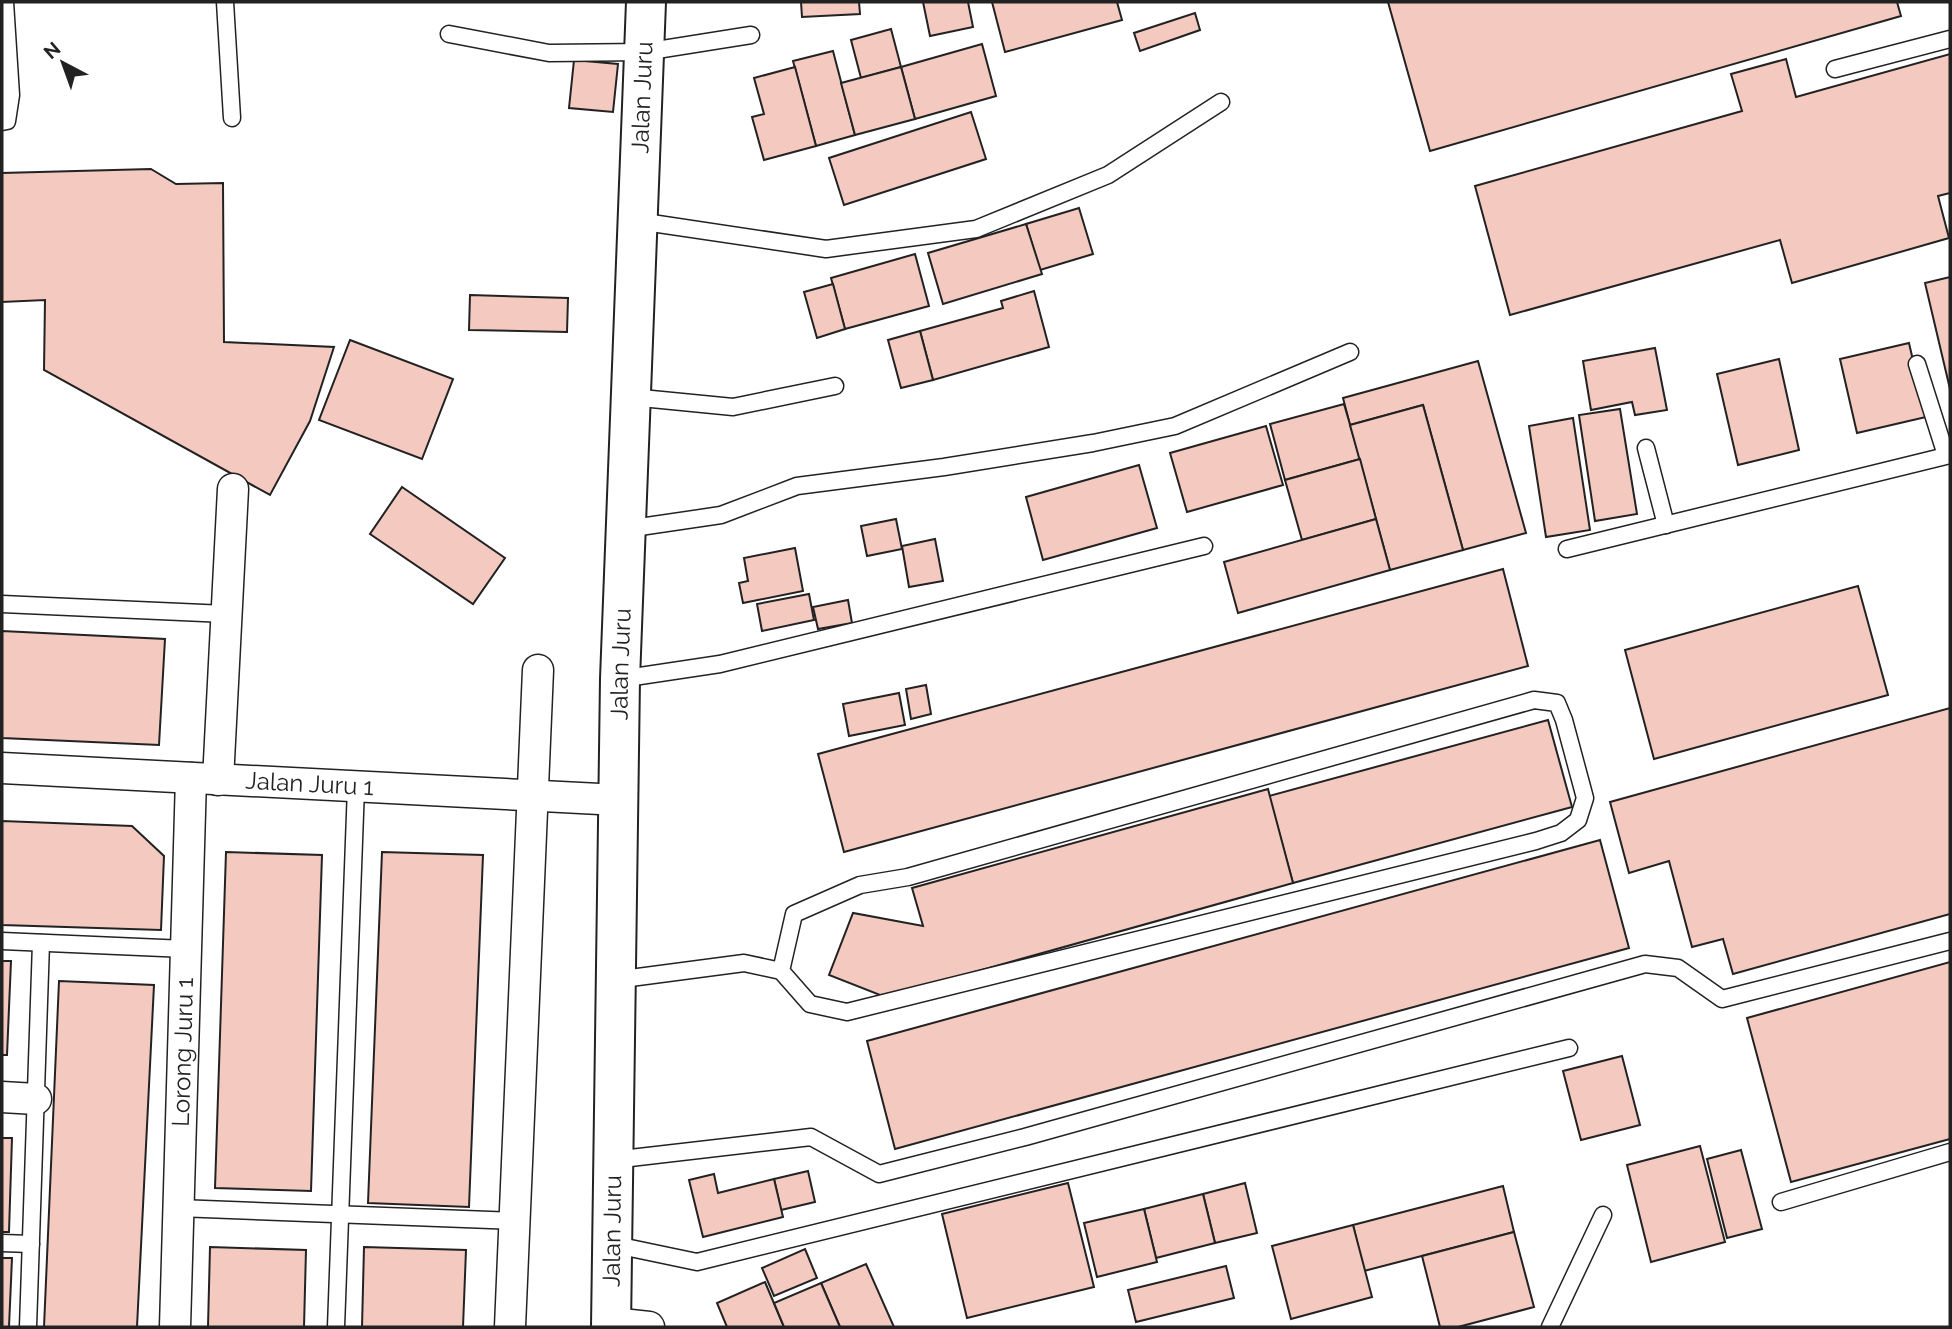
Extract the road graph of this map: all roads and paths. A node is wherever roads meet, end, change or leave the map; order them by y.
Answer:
1 (5, 2) edge
2 (225, 2) edge
3 (646, 2) edge
4 (449, 34) dead end
5 (751, 35) dead end
6 (1950, 39) edge
7 (645, 52) junction
8 (1835, 69) dead end
9 (1221, 102) dead end
10 (232, 118) dead end
11 (2, 122) edge
12 (638, 221) junction
13 (1350, 352) dead end
14 (1917, 364) dead end
15 (835, 386) dead end
16 (631, 397) junction
17 (1646, 448) dead end
18 (1948, 455) edge
19 (233, 489) dead end
20 (1666, 524) junction
21 (626, 529) junction
22 (1204, 545) dead end
23 (1567, 549) dead end
24 (2, 604) edge
25 (226, 614) junction
26 (538, 670) dead end
27 (620, 679) junction
28 (2, 768) edge
29 (204, 779) junction
30 (356, 787) junction
31 (533, 796) junction
32 (619, 800) junction
33 (2, 941) edge
34 (1950, 941) edge
35 (41, 943) junction
36 (186, 949) junction
37 (781, 971) junction
38 (615, 980) junction
39 (1569, 1048) dead end
40 (2, 1097) edge
41 (36, 1099) junction
42 (1950, 1152) edge
43 (613, 1160) junction
44 (1781, 1202) dead end
45 (178, 1208) junction
46 (341, 1214) junction
47 (1603, 1215) dead end
48 (515, 1221) junction
49 (2, 1243) edge
50 (31, 1244) junction
51 (611, 1244) junction
52 (1557, 1324) edge
53 (612, 1325) edge
54 (28, 1327) edge
55 (175, 1327) edge
56 (336, 1327) edge
57 (510, 1327) edge
58 (649, 1327) edge

1 - 11 lane
2 - 10 lane
3 - 7 main road, Jalan Juru
4 - 7 lane
5 - 7 lane
6 - 8 lane
7 - 12 main road, Jalan Juru
9 - 12 lane
12 - 16 main road, Jalan Juru
13 - 21 lane
14 - 18 lane
15 - 16 lane
16 - 21 main road, Jalan Juru
17 - 20 lane
18 - 20 lane
19 - 25 street, Lorong Juru 1
20 - 23 lane
21 - 27 main road, Jalan Juru
22 - 27 lane
24 - 25 lane
25 - 29 street, Lorong Juru 1
26 - 31 street
27 - 32 main road, Jalan Juru
28 - 29 street, Jalan Juru 1
29 - 30 street, Jalan Juru 1
29 - 36 street, Lorong Juru 1
30 - 31 street, Jalan Juru 1
30 - 46 lane
31 - 32 street, Jalan Juru 1
31 - 48 street
32 - 38 main road, Jalan Juru
33 - 35 lane
34 - 43 lane
35 - 36 lane
35 - 41 lane
36 - 45 street, Lorong Juru 1
37 - 37 lane
37 - 38 lane
38 - 43 main road, Jalan Juru
39 - 51 lane
40 - 41 street
41 - 50 lane
42 - 44 lane
43 - 51 main road, Jalan Juru
45 - 46 lane
45 - 55 street, Lorong Juru 1
46 - 48 lane
46 - 56 lane
47 - 52 lane
48 - 57 street
49 - 50 lane
50 - 54 lane
51 - 53 main road, Jalan Juru
53 - 58 street

